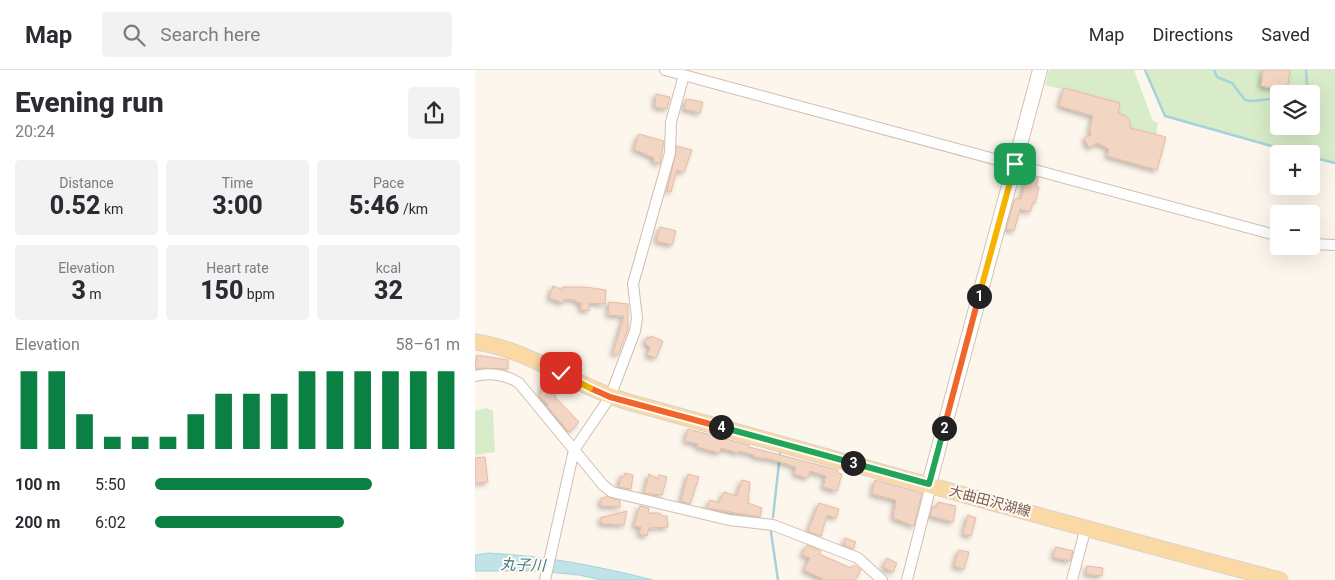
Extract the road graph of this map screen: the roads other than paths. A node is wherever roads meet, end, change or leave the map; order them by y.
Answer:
1 (665, 70) edge
2 (1040, 70) edge
3 (684, 75) junction
4 (1015, 164) junction
5 (1270, 234) edge
6 (1320, 244) edge
7 (1335, 245) edge
8 (475, 342) edge
9 (475, 376) edge
10 (610, 397) junction
11 (574, 450) junction
12 (929, 484) junction
13 (1086, 527) junction
14 (545, 580) edge
15 (882, 580) edge
16 (907, 580) edge
17 (1072, 580) edge
18 (1280, 580) edge

1 - 3 street
2 - 4 street
3 - 4 street
3 - 10 street
4 - 5 street
4 - 12 street
6 - 7 street
8 - 10 main road, 大曲田沢湖線
9 - 11 street
10 - 11 street
10 - 12 main road, 大曲田沢湖線
11 - 14 street
11 - 15 street
12 - 13 main road, 大曲田沢湖線
12 - 16 street
13 - 17 street
13 - 18 main road, 大曲田沢湖線

